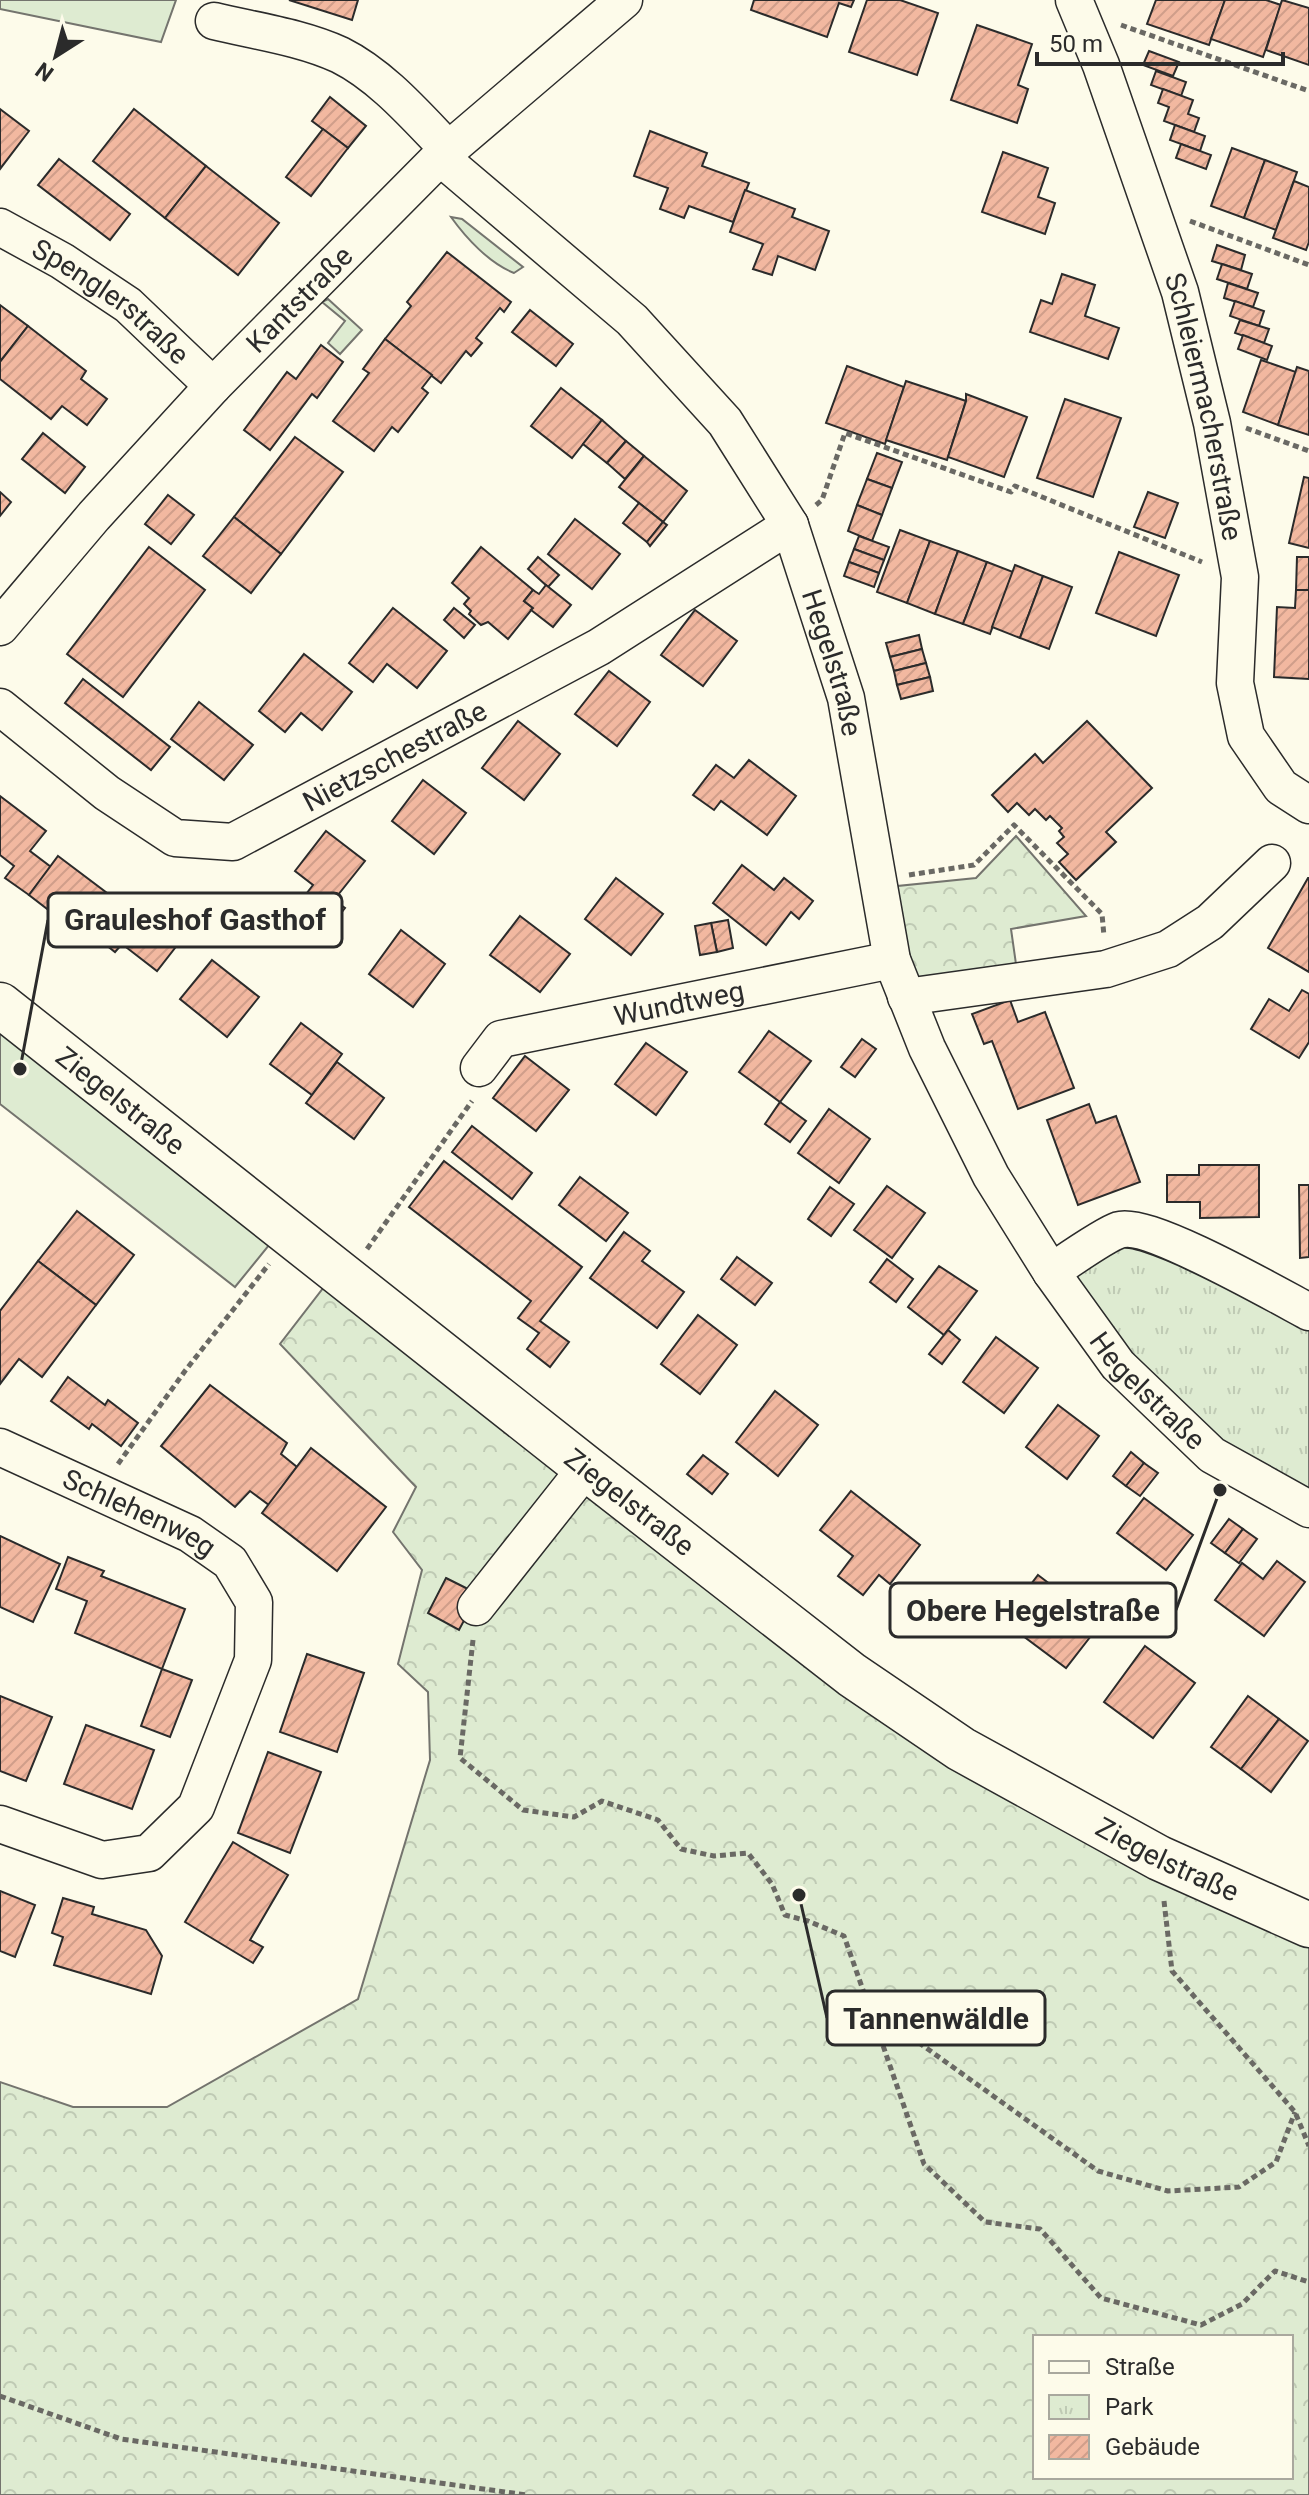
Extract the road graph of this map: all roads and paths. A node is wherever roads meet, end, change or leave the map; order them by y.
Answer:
1 (624, 0) edge
2 (1076, 5) edge
3 (214, 21) dead end
4 (1309, 91) edge
5 (444, 153) junction
6 (1150, 206) junction
7 (0, 227) edge
8 (1309, 265) edge
9 (213, 386) junction
10 (1210, 414) junction
11 (1309, 451) edge
12 (790, 525) junction
13 (1240, 577) junction
14 (0, 627) edge
15 (0, 707) edge
16 (1309, 805) edge
17 (1272, 863) dead end
18 (877, 880) junction
19 (892, 960) junction
20 (1106, 969) junction
21 (906, 997) junction
22 (0, 1005) edge
23 (479, 1068) joint
24 (292, 1235) junction
25 (366, 1251) dead end
26 (1051, 1272) junction
27 (1309, 1312) edge
28 (0, 1447) edge
29 (586, 1468) junction
30 (98, 1492) junction
31 (1309, 1509) edge
32 (476, 1607) joint
33 (0, 1824) edge
34 (1159, 1858) junction
35 (1309, 1925) edge
36 (869, 2007) junction
37 (1295, 2112) junction
38 (1309, 2146) edge
39 (1309, 2282) edge
40 (0, 2396) edge
41 (527, 2495) edge

1 - 5 street, Kantstraße
2 - 4 path
2 - 6 street, Schleiermacherstraße
3 - 5 street, Hegelstraße
5 - 9 street, Kantstraße
5 - 12 street, Hegelstraße
6 - 8 path
6 - 10 street, Schleiermacherstraße
7 - 9 street, Spenglerstraße
9 - 14 street, Kantstraße
10 - 11 path
10 - 13 street, Schleiermacherstraße
12 - 13 path
12 - 15 street, Nietzschestraße
12 - 18 street, Hegelstraße
13 - 16 street, Schleiermacherstraße
17 - 20 street
18 - 19 street, Hegelstraße
18 - 20 path
19 - 21 street, Hegelstraße
19 - 23 street, Wundtweg
20 - 21 street
21 - 26 street, Hegelstraße
22 - 24 main road, Ziegelstraße
23 - 25 path
24 - 29 main road, Ziegelstraße
24 - 30 path
26 - 27 street
26 - 31 street, Hegelstraße
28 - 30 street, Schlehenweg
29 - 32 street
29 - 34 main road, Ziegelstraße
30 - 33 street, Schlehenweg
32 - 36 path
34 - 35 main road, Ziegelstraße
34 - 37 path
36 - 37 path
36 - 39 path
37 - 38 path
40 - 41 path

